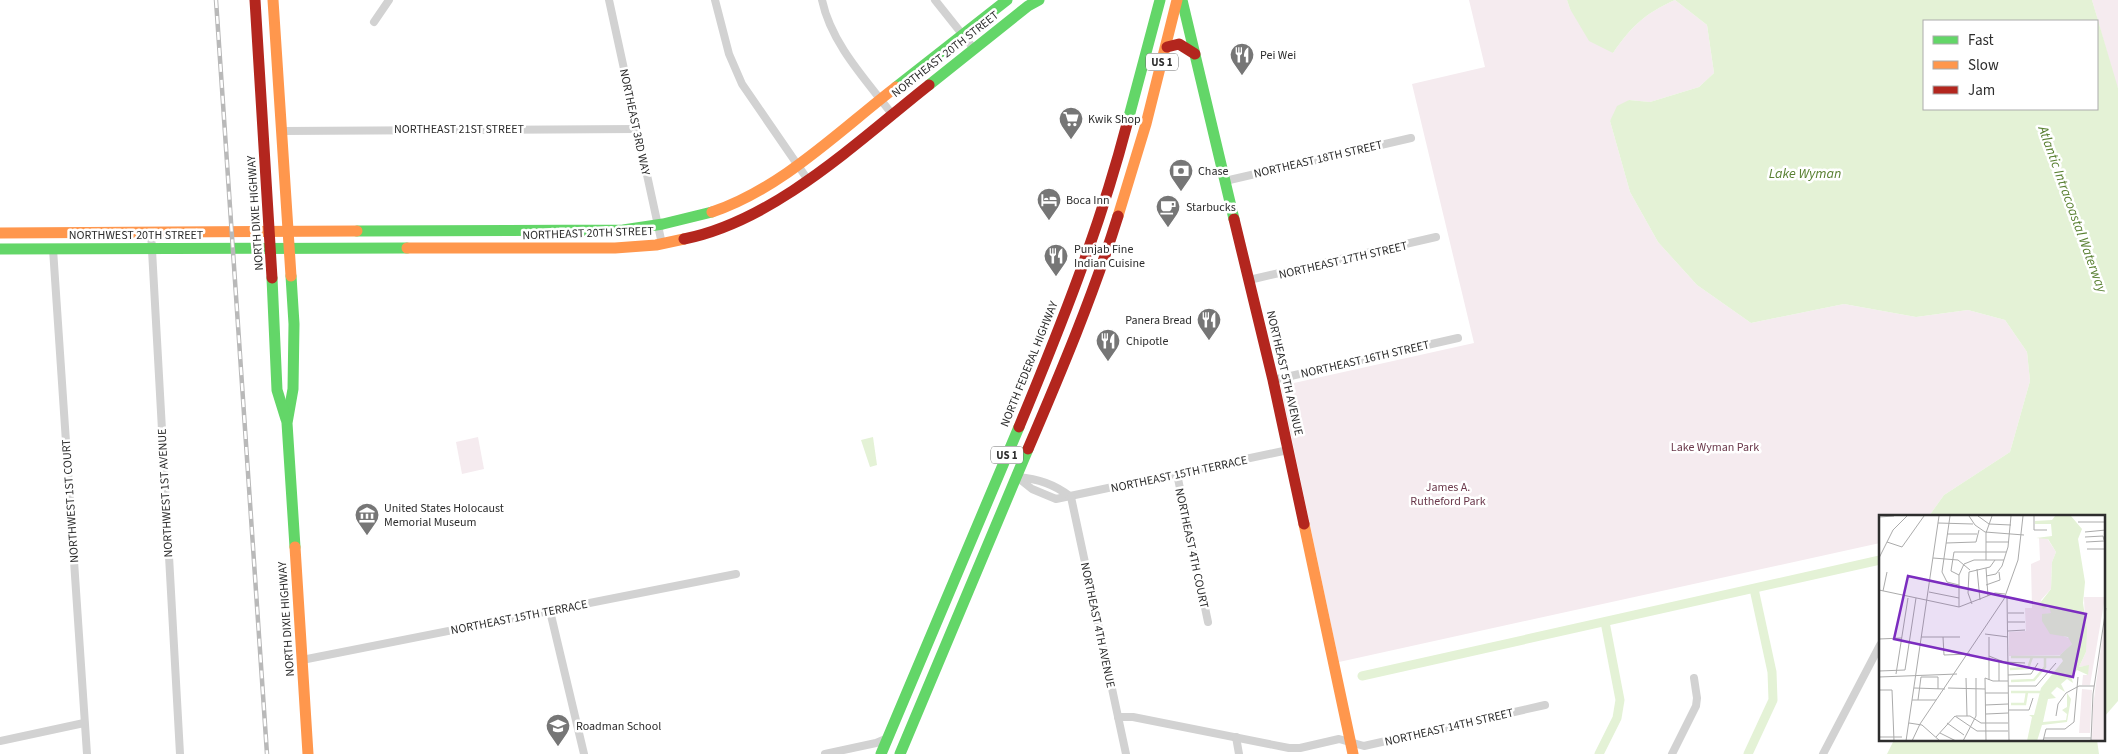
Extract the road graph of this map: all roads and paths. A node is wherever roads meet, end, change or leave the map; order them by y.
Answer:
1 (254, 0) edge
2 (273, 0) edge
3 (388, 0) edge
4 (609, 0) edge
5 (715, 0) edge
6 (822, 0) edge
7 (935, 0) edge
8 (1007, 0) edge
9 (1039, 0) edge
10 (1160, 0) edge
11 (1177, 0) edge
12 (1182, 0) edge
13 (374, 22) dead end
14 (963, 34) junction
15 (1167, 46) junction
16 (974, 49) junction
17 (1195, 54) junction
18 (881, 99) junction
19 (892, 114) junction
20 (637, 129) junction
21 (282, 131) junction
22 (1411, 138) dead end
23 (1118, 159) junction
24 (798, 164) junction
25 (1134, 164) junction
26 (808, 180) junction
27 (1225, 180) junction
28 (658, 226) junction
29 (431, 230) junction
30 (1095, 230) junction
31 (270, 231) junction
32 (288, 231) junction
33 (95, 232) junction
34 (151, 232) junction
35 (0, 233) edge
36 (1436, 237) dead end
37 (662, 244) junction
38 (271, 248) junction
39 (289, 248) junction
40 (0, 249) edge
41 (54, 249) junction
42 (71, 249) junction
43 (152, 249) junction
44 (433, 249) junction
45 (1104, 260) junction
46 (1249, 280) junction
47 (1458, 338) dead end
48 (1054, 343) junction
49 (1070, 350) junction
50 (1273, 380) junction
51 (287, 423) junction
52 (1012, 444) junction
53 (1288, 450) junction
54 (1000, 472) junction
55 (1176, 474) junction
56 (1017, 477) junction
57 (1071, 497) junction
58 (1005, 504) junction
59 (736, 574) dead end
60 (550, 611) junction
61 (1208, 622) dead end
62 (1879, 647) edge
63 (302, 660) junction
64 (1694, 678) dead end
65 (1545, 705) dead end
66 (1118, 717) junction
67 (84, 723) junction
68 (1236, 737) junction
69 (888, 738) junction
70 (0, 742) edge
71 (1352, 748) edge
72 (850, 749) junction
73 (87, 754) edge
74 (180, 754) edge
75 (308, 754) edge
76 (584, 754) edge
77 (825, 754) edge
78 (860, 754) edge
79 (881, 754) edge
80 (900, 754) edge
81 (1126, 754) edge
82 (1239, 754) edge
83 (1672, 754) edge
84 (1823, 754) edge

1 - 31 street, NORTH DIXIE HIGHWAY
2 - 21 street, NORTH DIXIE HIGHWAY
3 - 13 street
4 - 20 street, NORTHEAST 3RD WAY
5 - 24 street
6 - 18 street
7 - 14 street
8 - 14 street, NORTHEAST 20TH STREET
9 - 16 street, NORTHEAST 20TH STREET
10 - 23 street, NORTH FEDERAL HIGHWAY / US 1
11 - 15 street, US 1
12 - 17 street, NORTHEAST 5TH AVENUE
14 - 16 street
14 - 18 street, NORTHEAST 20TH STREET
15 - 17 street
15 - 25 street, US 1
16 - 19 street, NORTHEAST 20TH STREET
17 - 27 street, NORTHEAST 5TH AVENUE
18 - 19 street
18 - 24 street, NORTHEAST 20TH STREET
19 - 26 street, NORTHEAST 20TH STREET
20 - 21 street, NORTHEAST 21ST STREET
20 - 28 street, NORTHEAST 3RD WAY
21 - 32 street, NORTH DIXIE HIGHWAY
22 - 27 street, NORTHEAST 18TH STREET
23 - 25 street
23 - 30 street, NORTH FEDERAL HIGHWAY / US 1
24 - 26 street
24 - 28 street, NORTHEAST 20TH STREET
25 - 45 street, US 1
26 - 37 street, NORTHEAST 20TH STREET
27 - 46 street, NORTHEAST 5TH AVENUE
28 - 29 street, NORTHEAST 20TH STREET
28 - 37 street, NORTHEAST 3RD WAY
29 - 32 street, NORTHEAST 20TH STREET
29 - 44 street
30 - 45 street
30 - 48 street, NORTH FEDERAL HIGHWAY / US 1
31 - 32 street, NORTHEAST 20TH STREET
31 - 34 street, NORTHWEST 20TH STREET
31 - 38 street, NORTH DIXIE HIGHWAY
32 - 39 street, NORTH DIXIE HIGHWAY
33 - 34 street, NORTHWEST 20TH STREET
33 - 35 street, NORTHWEST 20TH STREET
33 - 42 street
34 - 43 street, NORTHWEST 1ST AVENUE
36 - 46 street, NORTHEAST 17TH STREET
37 - 44 street, NORTHEAST 20TH STREET
38 - 39 street, NORTHEAST 20TH STREET
38 - 43 street, NORTHWEST 20TH STREET
38 - 51 street, NORTH DIXIE HIGHWAY
39 - 44 street, NORTHEAST 20TH STREET
39 - 51 street, NORTH DIXIE HIGHWAY
40 - 41 street, NORTHWEST 20TH STREET
41 - 42 street, NORTHWEST 20TH STREET
41 - 67 street, NORTHWEST 1ST COURT
42 - 43 street, NORTHWEST 20TH STREET
43 - 74 street, NORTHWEST 1ST AVENUE
45 - 49 street, US 1
46 - 50 street, NORTHEAST 5TH AVENUE
47 - 50 street, NORTHEAST 16TH STREET
48 - 49 street
48 - 52 street, NORTH FEDERAL HIGHWAY / US 1
49 - 56 street, US 1
50 - 53 street, NORTHEAST 5TH AVENUE
51 - 63 street, NORTH DIXIE HIGHWAY
52 - 54 street, NORTH FEDERAL HIGHWAY / US 1
52 - 56 street
53 - 55 street, NORTHEAST 15TH TERRACE
53 - 71 street, NORTHEAST 5TH AVENUE
54 - 58 street
54 - 69 street, NORTH FEDERAL HIGHWAY / US 1
55 - 57 street, NORTHEAST 15TH TERRACE
55 - 61 street, NORTHEAST 4TH COURT
56 - 57 street, NORTHEAST 15TH TERRACE
56 - 58 street, US 1
57 - 66 street, NORTHEAST 4TH AVENUE
58 - 80 street, US 1
59 - 60 street, NORTHEAST 15TH TERRACE
60 - 63 street, NORTHEAST 15TH TERRACE
60 - 76 street
62 - 84 street
63 - 75 street, NORTH DIXIE HIGHWAY
64 - 83 street
65 - 71 street, NORTHEAST 14TH STREET
66 - 68 street, NORTHEAST 14TH STREET
66 - 81 street, NORTHEAST 4TH AVENUE
67 - 70 street
67 - 73 street, NORTHWEST 1ST COURT
68 - 71 street, NORTHEAST 14TH STREET
68 - 82 street
69 - 72 street
69 - 79 street, NORTH FEDERAL HIGHWAY / US 1
72 - 77 street
72 - 78 street

